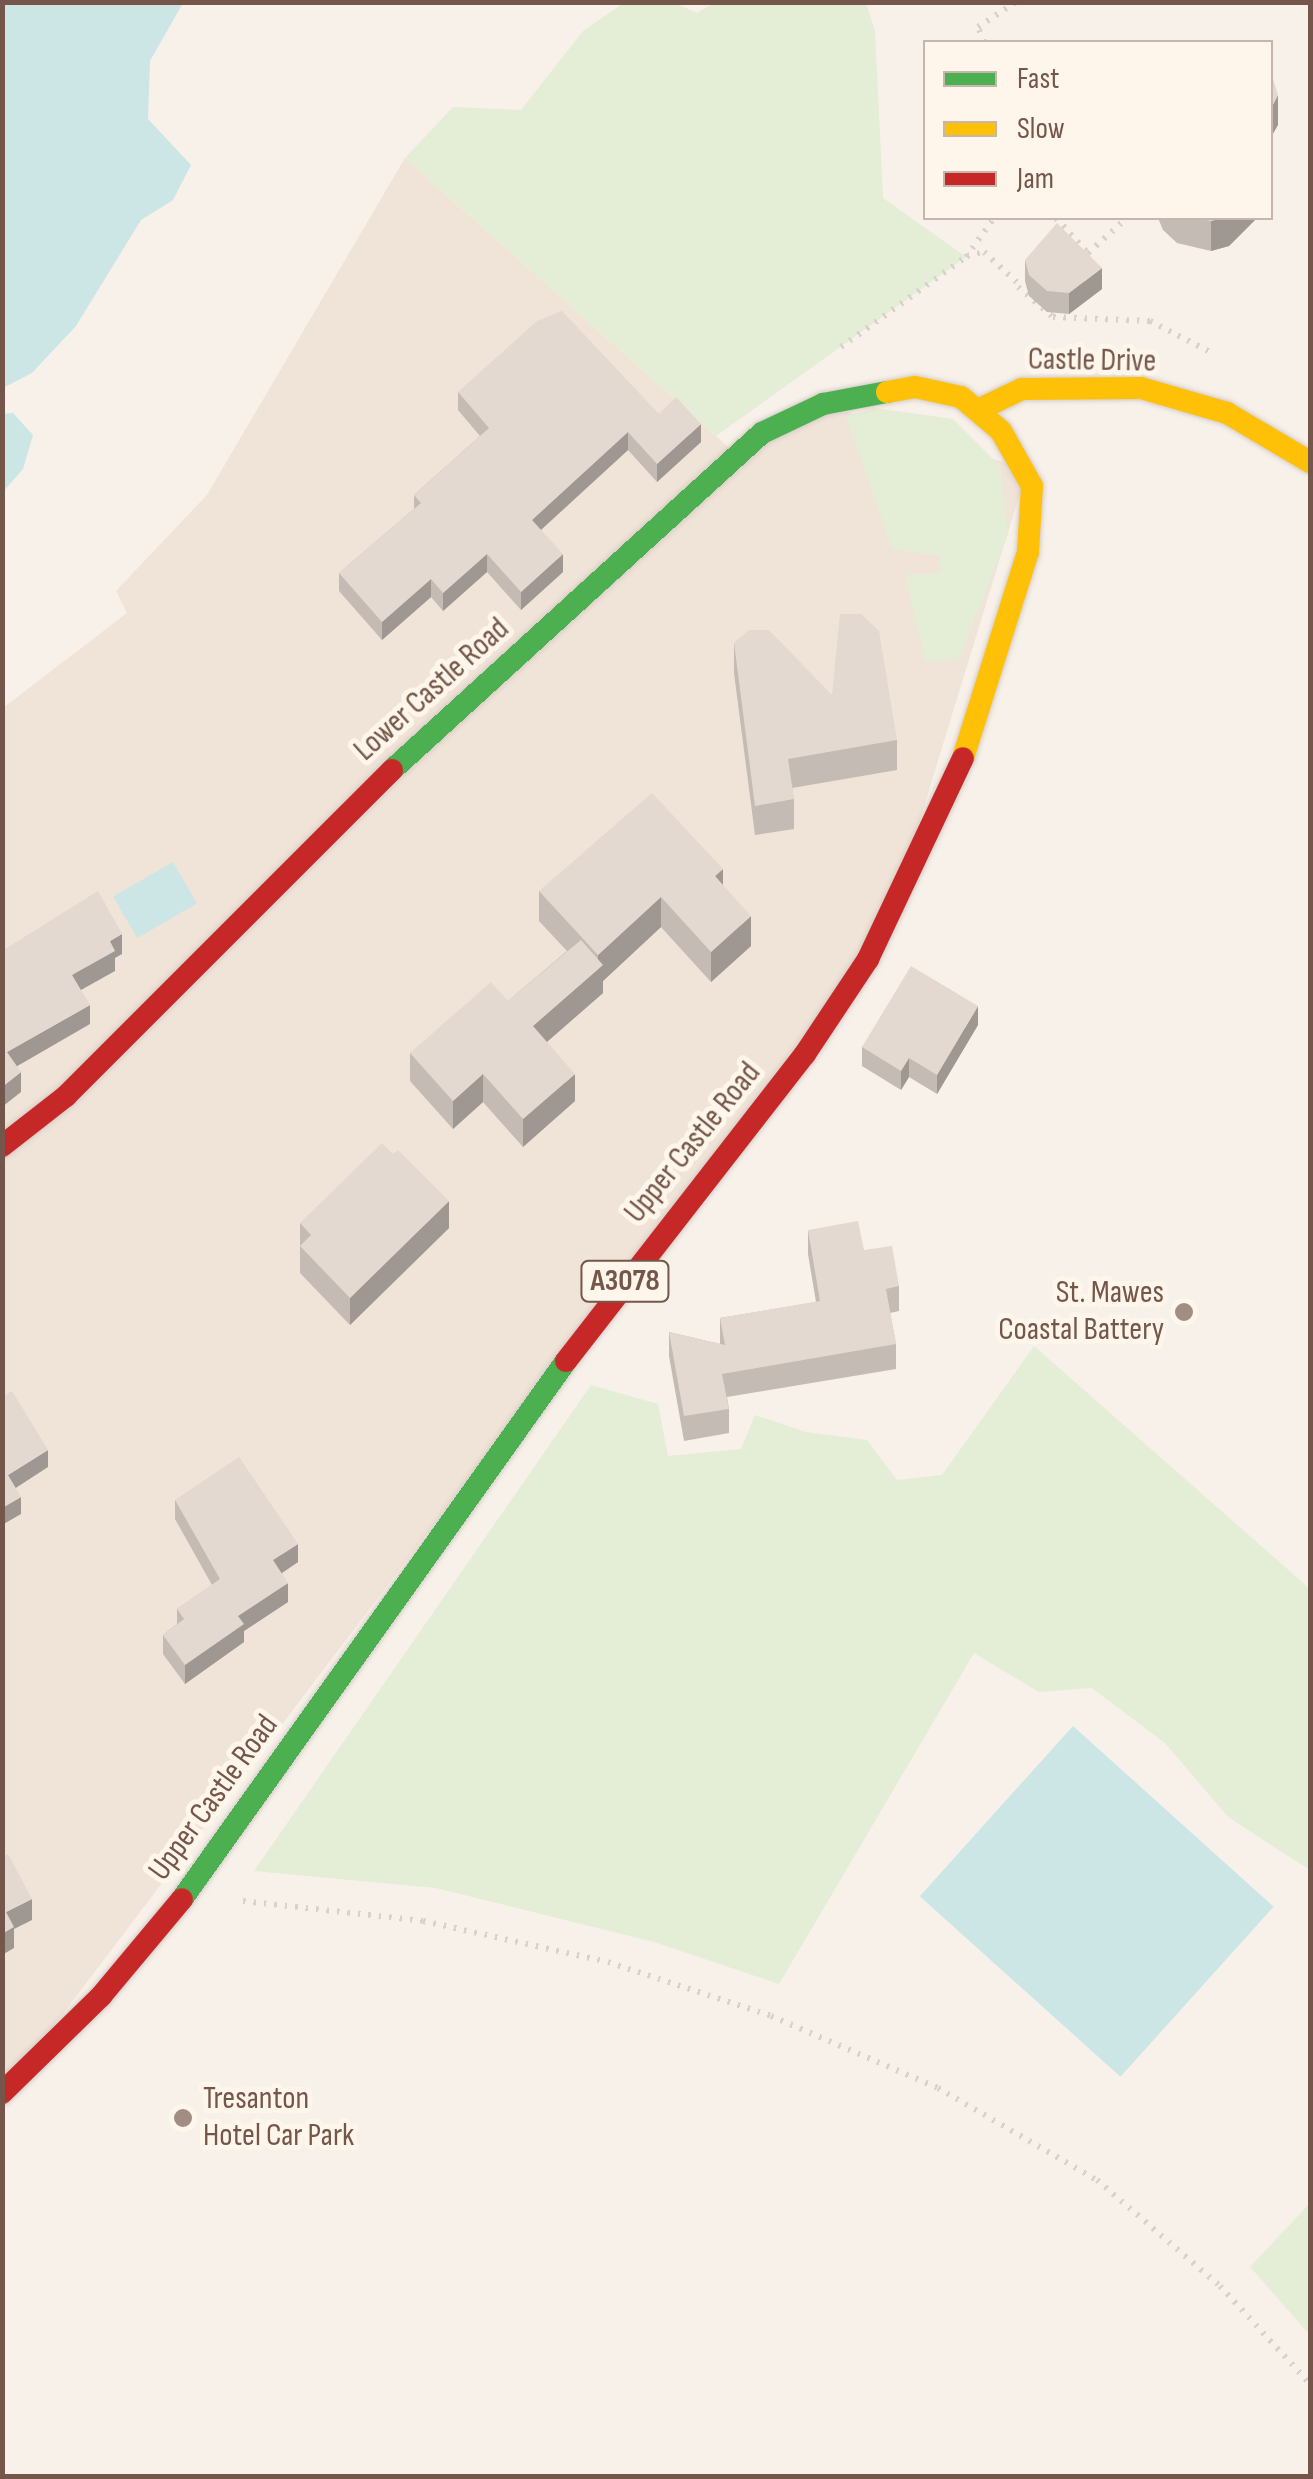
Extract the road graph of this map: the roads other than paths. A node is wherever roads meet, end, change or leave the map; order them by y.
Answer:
1 (971, 403) junction
2 (1310, 462) edge
3 (2, 1146) edge
4 (2, 2093) edge

1 - 2 main road, Castle Drive
1 - 3 main road, Lower Castle Road
1 - 4 main road, Upper Castle Road / A3078

